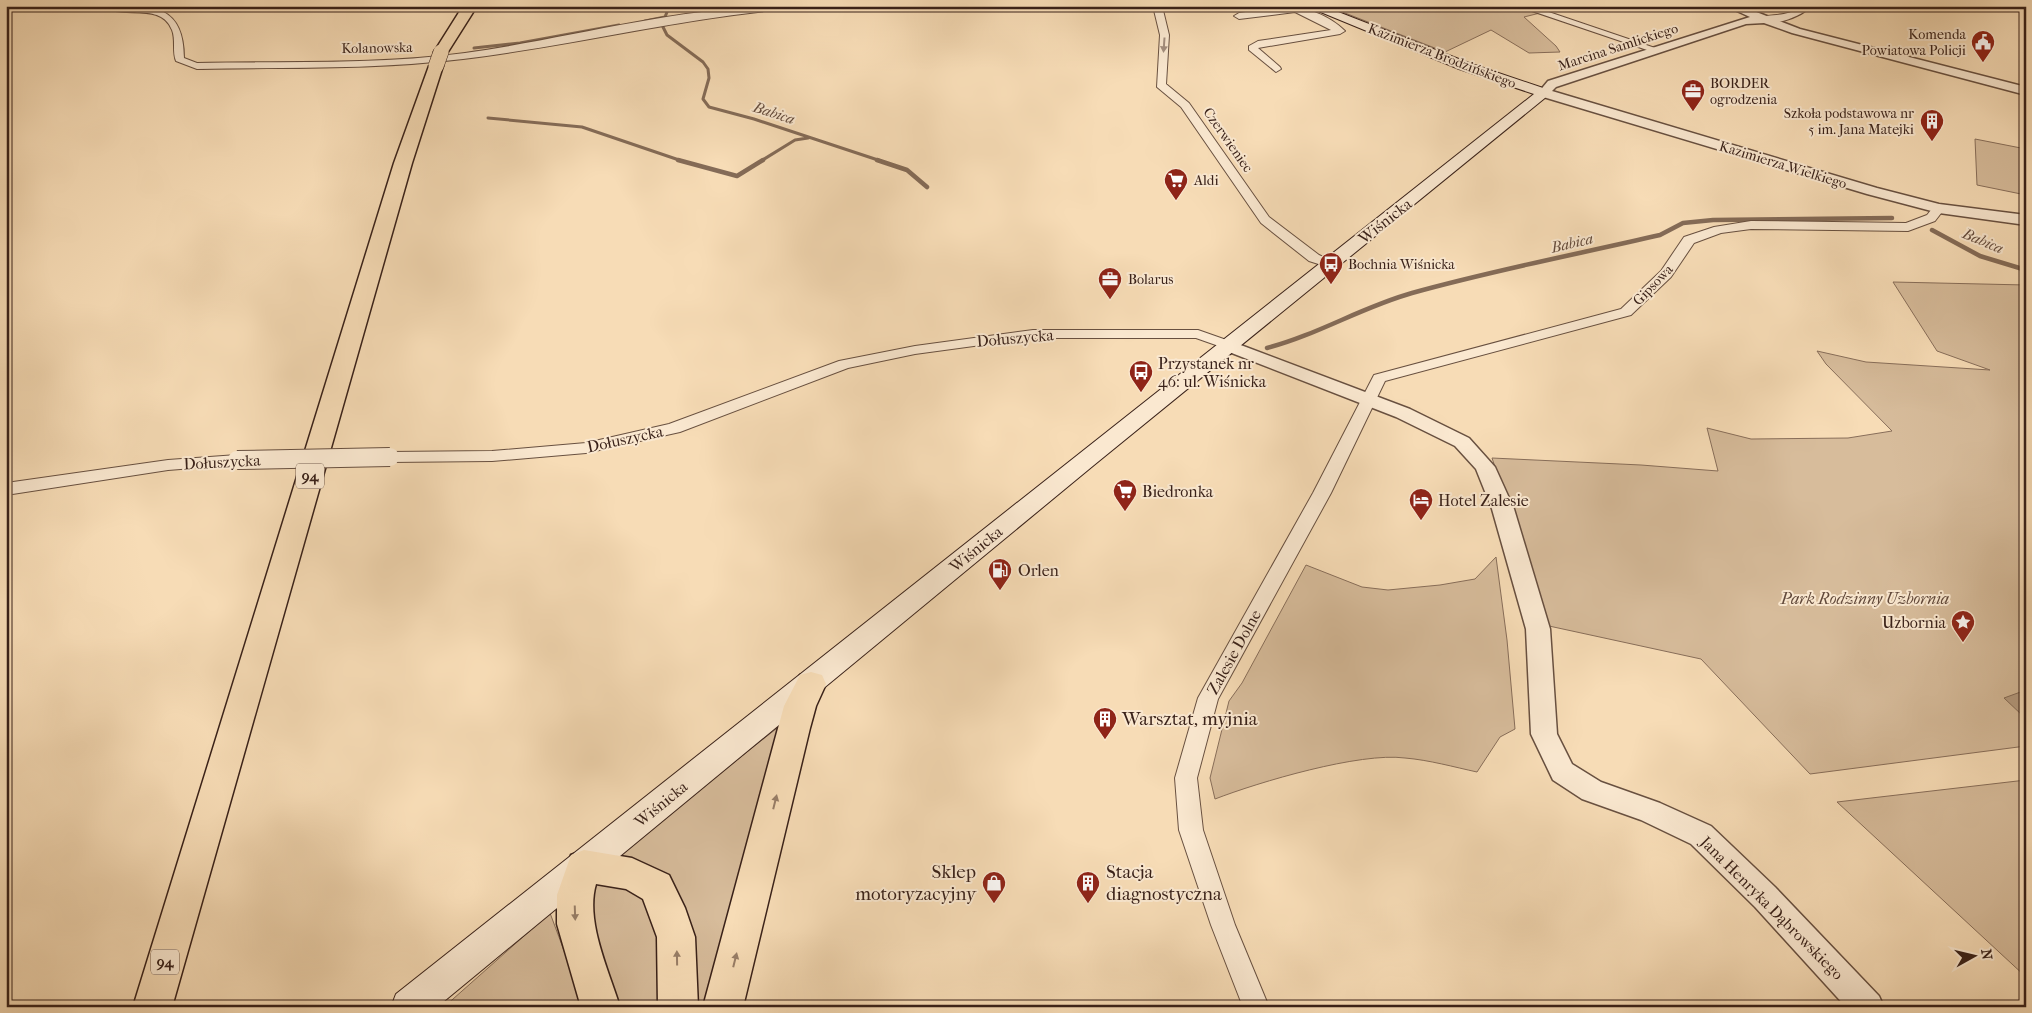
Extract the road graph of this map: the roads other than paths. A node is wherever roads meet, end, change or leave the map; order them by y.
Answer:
1 (105, 6) edge
2 (470, 6) edge
3 (784, 6) edge
4 (1157, 6) edge
5 (1312, 6) edge
6 (1521, 6) edge
7 (1732, 6) edge
8 (1807, 6) edge
9 (1293, 8) edge
10 (1239, 16) dead end
11 (1762, 20) junction
12 (1656, 50) junction
13 (1276, 69) dead end
14 (2026, 91) edge
15 (1544, 93) junction
16 (1939, 208) junction
17 (2026, 220) edge
18 (1330, 264) junction
19 (1230, 346) junction
20 (1370, 399) junction
21 (6, 489) edge
22 (811, 684) junction
23 (584, 866) junction
24 (152, 1007) edge
25 (409, 1007) edge
26 (602, 1007) edge
27 (678, 1007) edge
28 (723, 1007) edge
29 (1256, 1007) edge
30 (1868, 1007) edge

1 - 3 street, Kolanowska
2 - 24 main road, 94
4 -> 18 street, Czerwieniec
5 - 15 main road, Kazimierza Brodzińskiego
6 - 12 street
7 - 11 street
8 - 11 street
9 - 10 street
9 - 13 street
11 - 12 street, Marcina Samlickiego
11 - 14 street
12 - 15 street, Marcina Samlickiego
15 - 16 street, Kazimierza Wielkiego
15 - 18 main road, Wiśnicka
16 - 17 street, Kazimierza Wielkiego
16 - 20 street, Gipsowa
18 - 19 main road, Wiśnicka
19 - 20 street, Jana Henryka Dąbrowskiego
19 - 21 street, Dołuszycka, bridge
19 - 22 main road, Wiśnicka
20 - 29 street, Zalesie Dolne
20 - 30 street, Jana Henryka Dąbrowskiego
22 - 23 main road, Wiśnicka
28 -> 22 main road
23 - 25 main road, Wiśnicka
23 -> 26 main road
27 -> 23 main road

